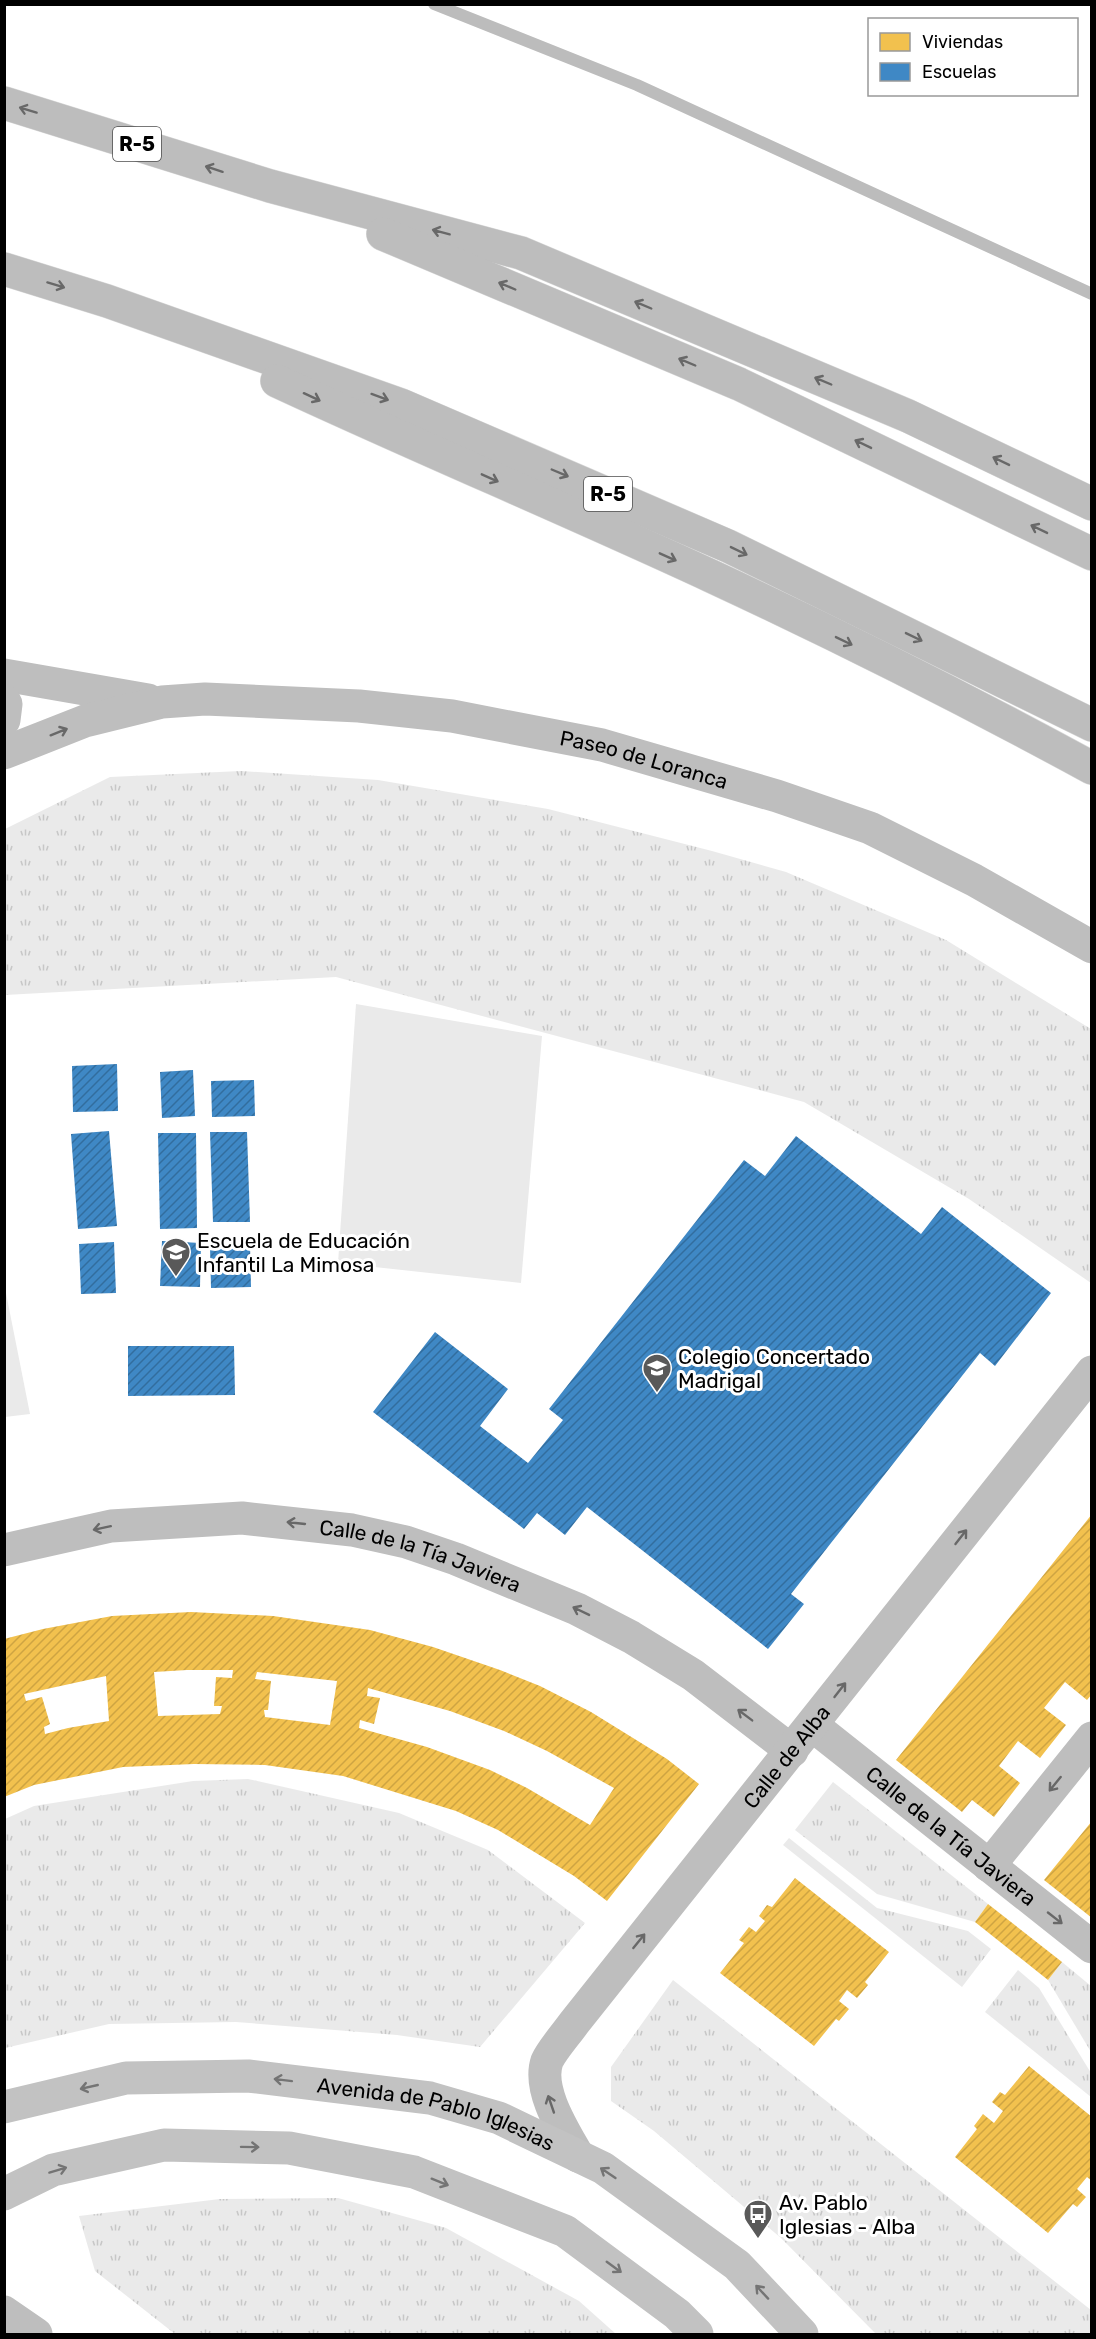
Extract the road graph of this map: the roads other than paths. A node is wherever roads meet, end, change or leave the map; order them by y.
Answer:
1 (4, 103) edge
2 (270, 186) junction
3 (4, 269) edge
4 (107, 301) junction
5 (1092, 504) edge
6 (1092, 554) edge
7 (4, 675) edge
8 (4, 701) edge
9 (162, 702) junction
10 (4, 720) edge
11 (1092, 726) edge
12 (4, 753) edge
13 (1092, 768) edge
14 (1092, 947) edge
15 (1092, 1372) edge
16 (4, 1550) edge
17 (812, 1725) junction
18 (1092, 1738) edge
19 (792, 1751) junction
20 (989, 1866) junction
21 (1092, 1947) edge
22 (4, 2107) edge
23 (578, 2156) junction
24 (4, 2194) edge
25 (4, 2312) edge
26 (36, 2334) edge
27 (697, 2334) edge
28 (802, 2334) edge

2 -> 1 highway, R-5
5 -> 2 highway
6 -> 2 highway, R-5
3 -> 4 highway, R-5
4 -> 11 highway, R-5
4 -> 13 highway
7 - 9 street, Paseo de Loranca
8 - 10 street
12 -> 9 street, Paseo de Loranca
9 - 14 street, Paseo de Loranca
17 -> 15 street, Calle de Alba
19 -> 16 street, Calle de la Tía Javiera
17 - 19 street, Calle de Alba
17 - 20 street, Calle de la Tía Javiera
18 -> 20 street
23 -> 19 street, Calle de Alba
20 -> 21 street, Calle de la Tía Javiera
23 -> 22 main road, Avenida de Pablo Iglesias
28 -> 23 main road, Avenida de Pablo Iglesias
24 -> 27 main road
25 - 26 street

